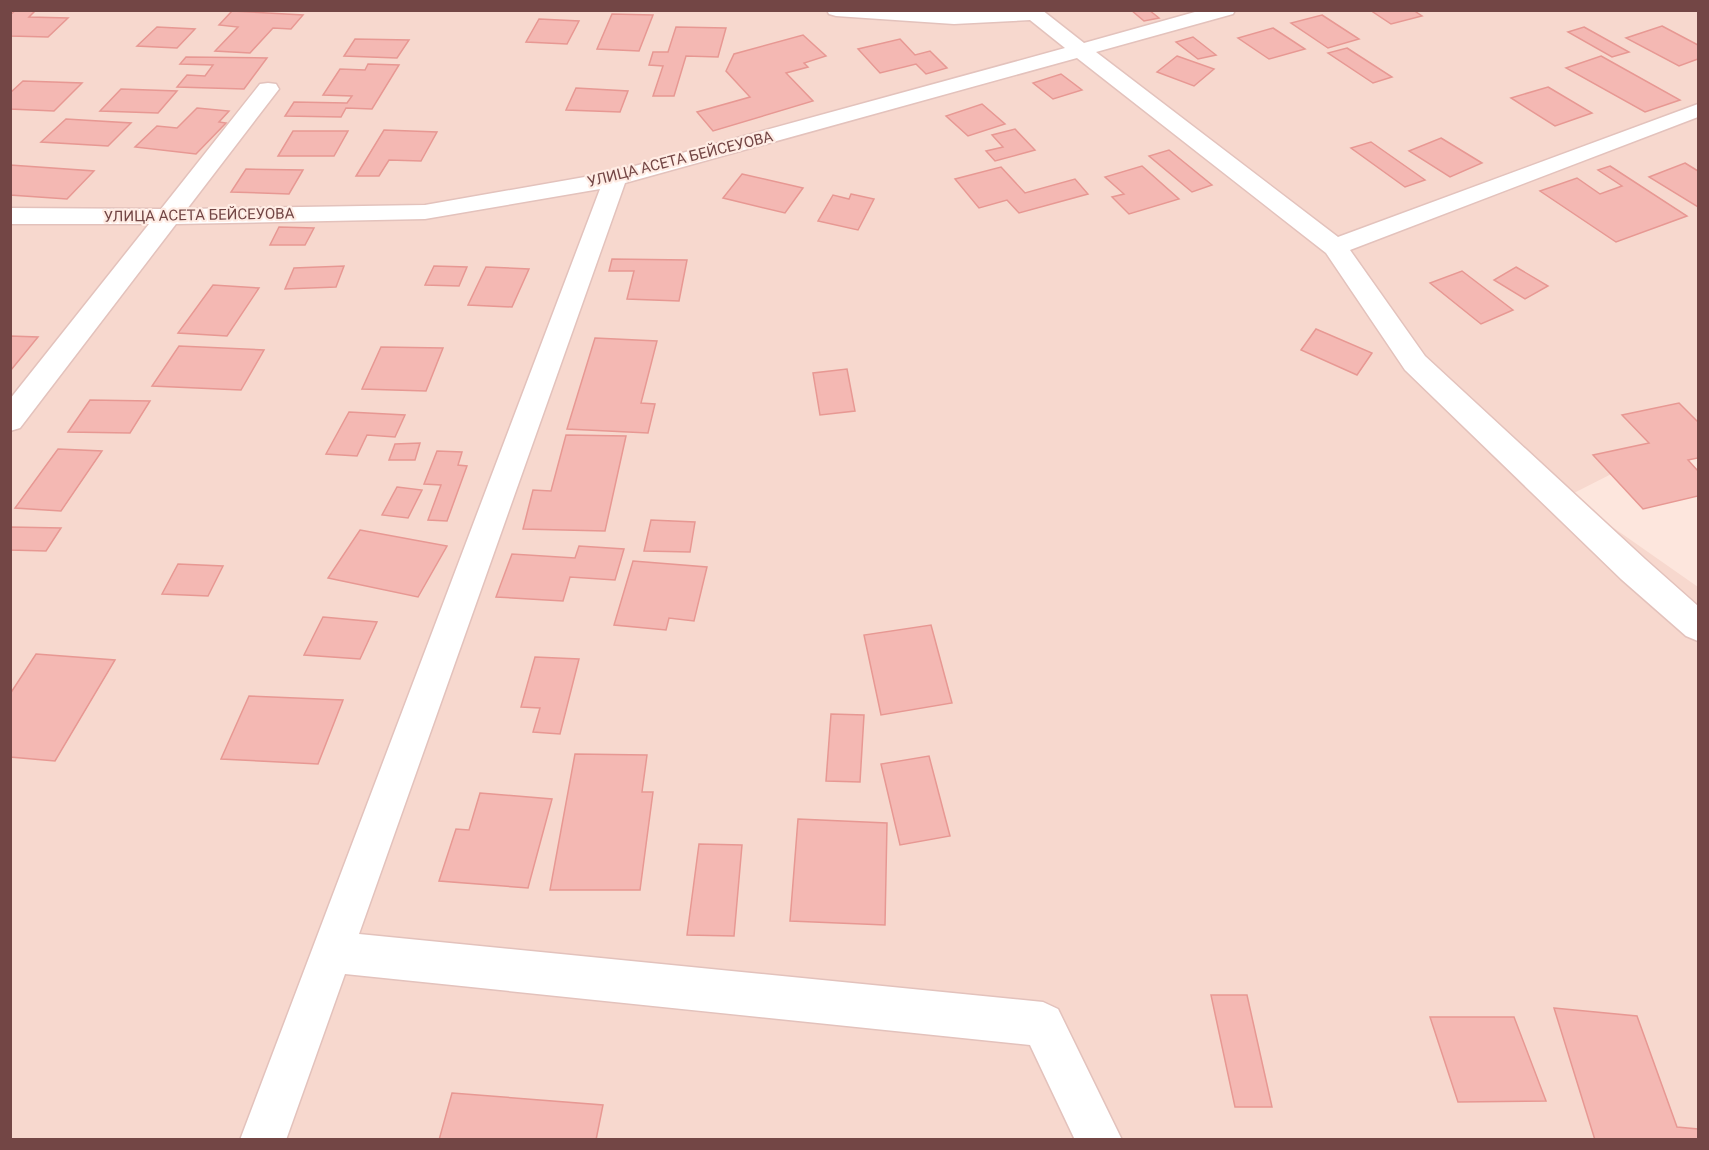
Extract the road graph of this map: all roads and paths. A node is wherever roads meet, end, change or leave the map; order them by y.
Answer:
1 (836, 10) edge
2 (1226, 10) edge
3 (1079, 51) junction
4 (268, 89) dead end
5 (1698, 110) edge
6 (615, 179) junction
7 (10, 216) edge
8 (168, 217) junction
9 (1335, 247) junction
10 (10, 420) edge
11 (1698, 626) edge
12 (332, 952) junction
13 (263, 1140) edge
14 (1099, 1140) edge

1 - 3 street
2 - 3 street, УЛИЦА АСЕТА БЕЙСЕУОВА
3 - 6 street, УЛИЦА АСЕТА БЕЙСЕУОВА
3 - 9 street
4 - 8 street
5 - 9 street
6 - 8 street, УЛИЦА АСЕТА БЕЙСЕУОВА
6 - 12 street
7 - 8 street, УЛИЦА АСЕТА БЕЙСЕУОВА
8 - 10 street
9 - 11 street
12 - 13 street
12 - 14 street

